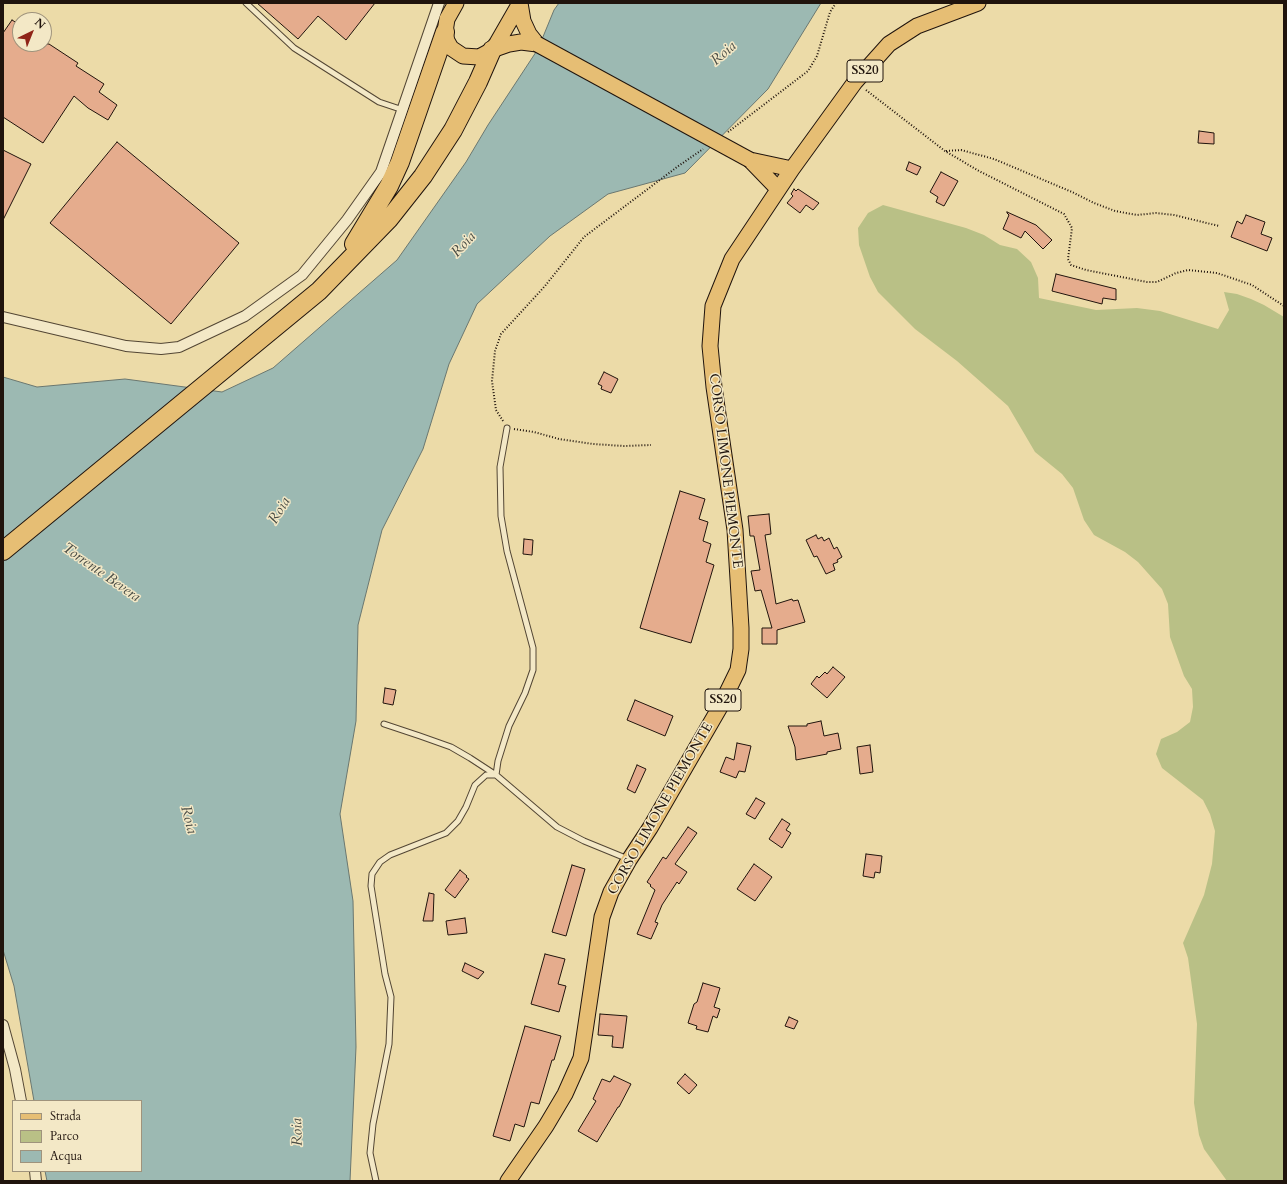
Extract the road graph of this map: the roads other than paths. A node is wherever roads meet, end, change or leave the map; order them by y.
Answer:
1 (246, 3) edge
2 (439, 3) edge
3 (456, 3) edge
4 (520, 3) edge
5 (978, 3) edge
6 (445, 32) junction
7 (537, 44) junction
8 (492, 50) junction
9 (403, 110) junction
10 (750, 160) junction
11 (785, 179) junction
12 (337, 272) junction
13 (3, 317) edge
14 (507, 428) road end
15 (3, 551) edge
16 (384, 724) dead end
17 (496, 775) junction
18 (628, 860) junction
19 (3, 1025) edge
20 (21, 1100) edge
21 (376, 1181) edge
22 (508, 1181) edge

1 - 9 lane
2 - 9 street
3 - 6 main road
4 - 7 main road
4 - 8 main road
5 - 11 main road, SS20
6 - 8 main road
6 - 12 highway
7 - 8 main road
7 - 10 main road, bridge
8 - 12 highway
9 - 13 street
10 - 11 main road
10 - 11 main road
11 - 18 main road, CORSO LIMONE PIEMONTE / SS20
12 - 15 highway
14 - 17 lane
16 - 17 lane
17 - 18 lane
17 - 21 lane
18 - 22 main road, CORSO LIMONE PIEMONTE / SS20
19 - 20 street

